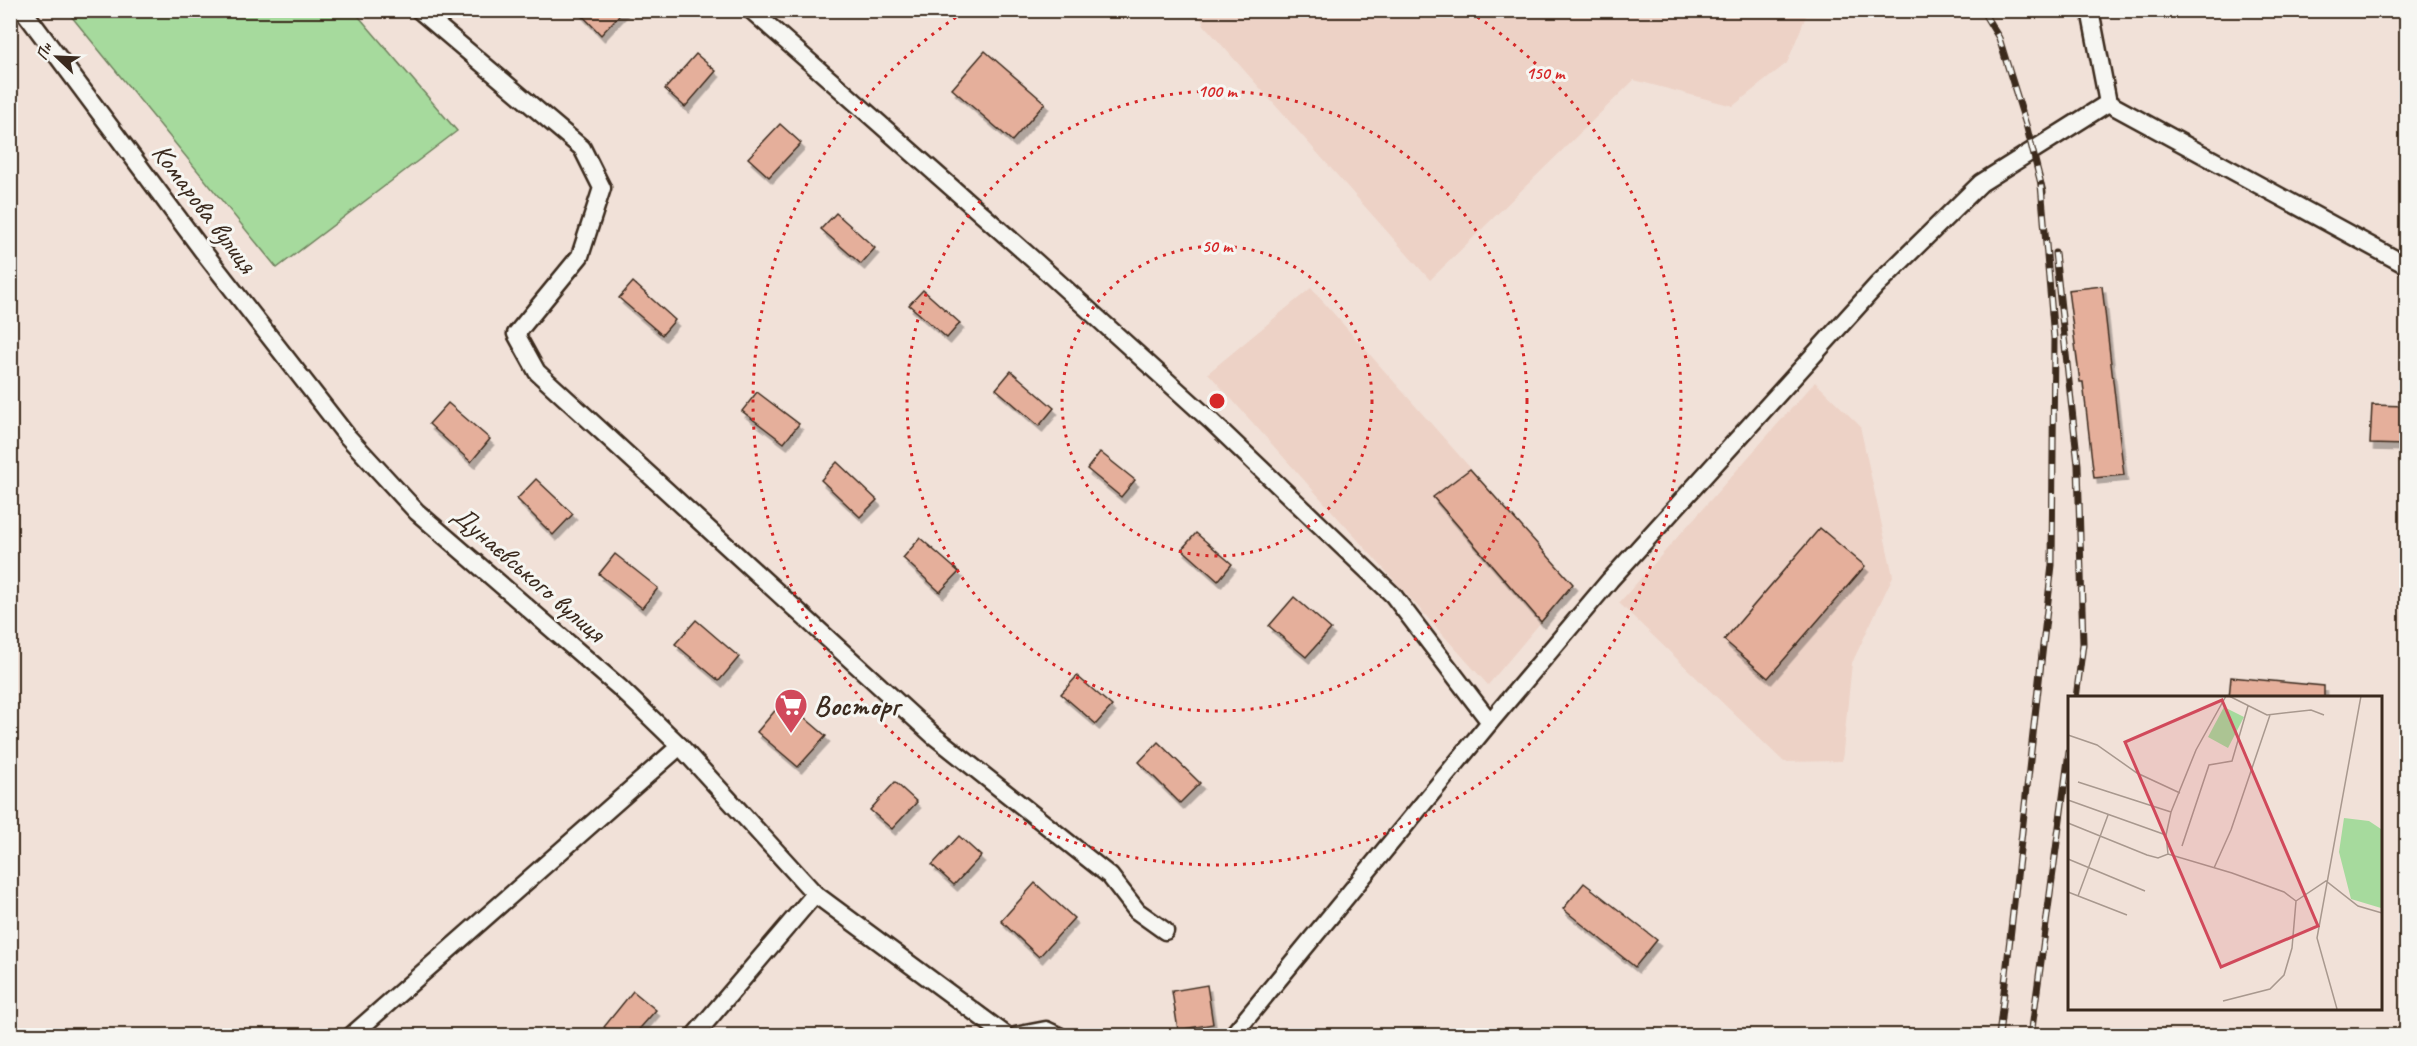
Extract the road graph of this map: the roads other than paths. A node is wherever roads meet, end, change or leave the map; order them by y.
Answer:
1 (23, 10) edge
2 (418, 10) edge
3 (750, 10) edge
4 (2090, 10) edge
5 (2108, 103) junction
6 (2406, 265) edge
7 (346, 436) joint
8 (1490, 722) junction
9 (680, 746) junction
10 (815, 894) junction
11 (1165, 932) dead end
12 (351, 1035) edge
13 (694, 1035) edge
14 (1007, 1035) edge
15 (1015, 1035) edge
16 (1059, 1035) edge
17 (1232, 1035) edge

1 - 7 street, Комарова вулиця
2 - 11 street
3 - 8 street
4 - 5 street
5 - 6 street
5 - 8 street
7 - 9 street, Дунаєвського вулиця
8 - 17 street
9 - 10 street, Дунаєвського вулиця
9 - 12 street
10 - 13 street
10 - 14 street, Дунаєвського вулиця
15 - 16 street

